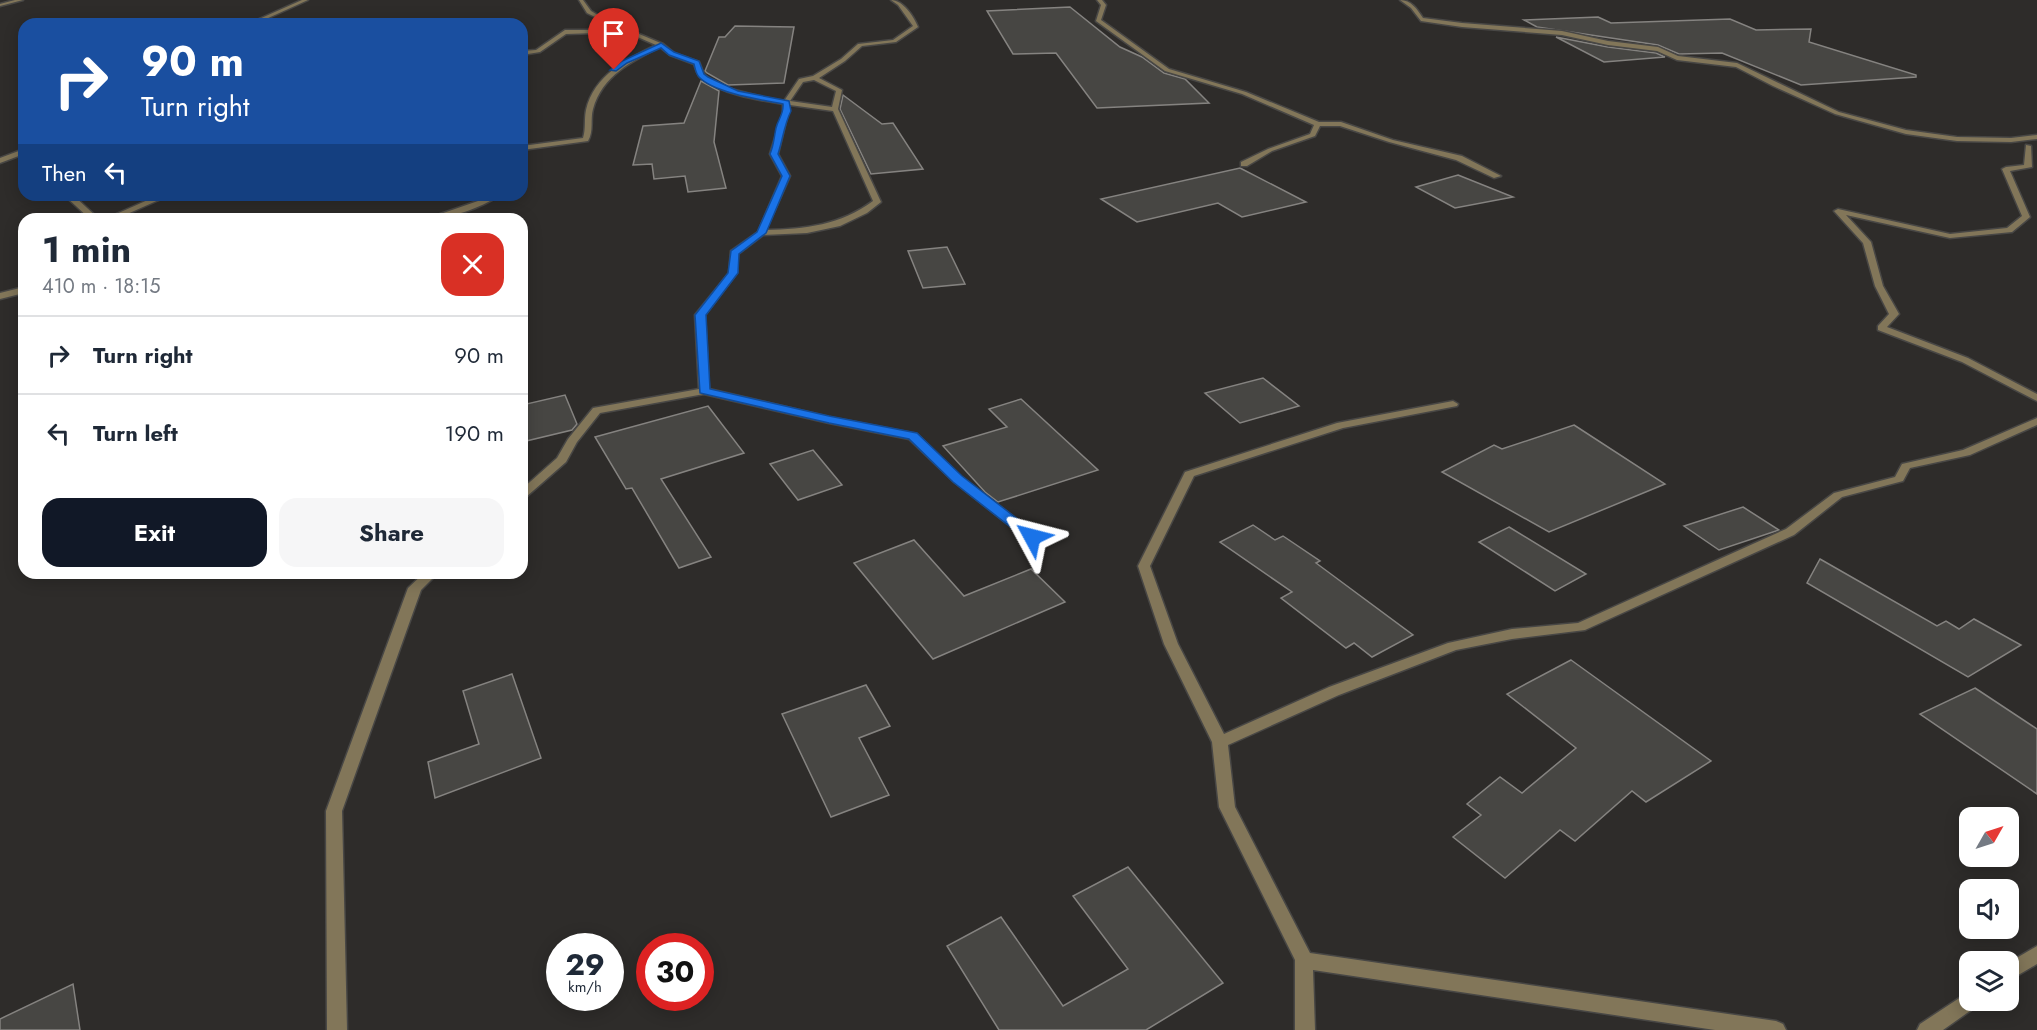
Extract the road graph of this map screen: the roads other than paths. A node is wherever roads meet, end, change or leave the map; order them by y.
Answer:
1 (21, 0) edge
2 (306, 0) edge
3 (581, 0) edge
4 (893, 0) edge
5 (1099, 0) edge
6 (1402, 0) edge
7 (0, 5) edge
8 (265, 18) edge
9 (627, 32) junction
10 (661, 45) junction
11 (528, 52) edge
12 (815, 78) junction
13 (786, 102) junction
14 (835, 110) junction
15 (1318, 124) junction
16 (2037, 137) edge
17 (2011, 140) junction
18 (528, 147) edge
19 (2033, 148) edge
20 (18, 153) edge
21 (0, 160) edge
22 (1244, 164) dead end
23 (1497, 176) dead end
24 (75, 201) edge
25 (152, 201) edge
26 (484, 201) edge
27 (88, 213) edge
28 (123, 213) edge
29 (449, 213) edge
30 (761, 233) junction
31 (18, 292) edge
32 (0, 296) edge
33 (704, 391) junction
34 (2037, 398) edge
35 (1453, 404) dead end
36 (2037, 421) edge
37 (528, 490) edge
38 (1032, 537) dead end
39 (425, 579) edge
40 (1220, 742) junction
41 (2037, 954) edge
42 (1304, 960) junction
43 (2019, 966) edge
44 (1959, 1008) edge
45 (337, 1030) edge
46 (1305, 1030) edge
47 (1776, 1030) edge
48 (1927, 1030) edge

1 - 7 street
2 - 8 street
3 - 9 street
4 - 12 street
5 - 15 street
6 - 17 street
9 - 10 street
9 - 11 street
10 - 13 street
10 - 18 street
12 - 13 street
12 - 14 street
13 - 14 street
13 - 30 street
14 - 30 street
15 - 22 street
15 - 23 street
16 - 17 street
17 - 19 street
19 - 34 street
20 - 21 street
24 - 27 street
25 - 28 street
26 - 29 street
30 - 33 street
31 - 32 street
33 - 37 street
33 - 38 street
35 - 40 street
36 - 40 street
39 - 45 street
40 - 42 street
41 - 43 street
42 - 46 street
42 - 47 street
44 - 48 street

